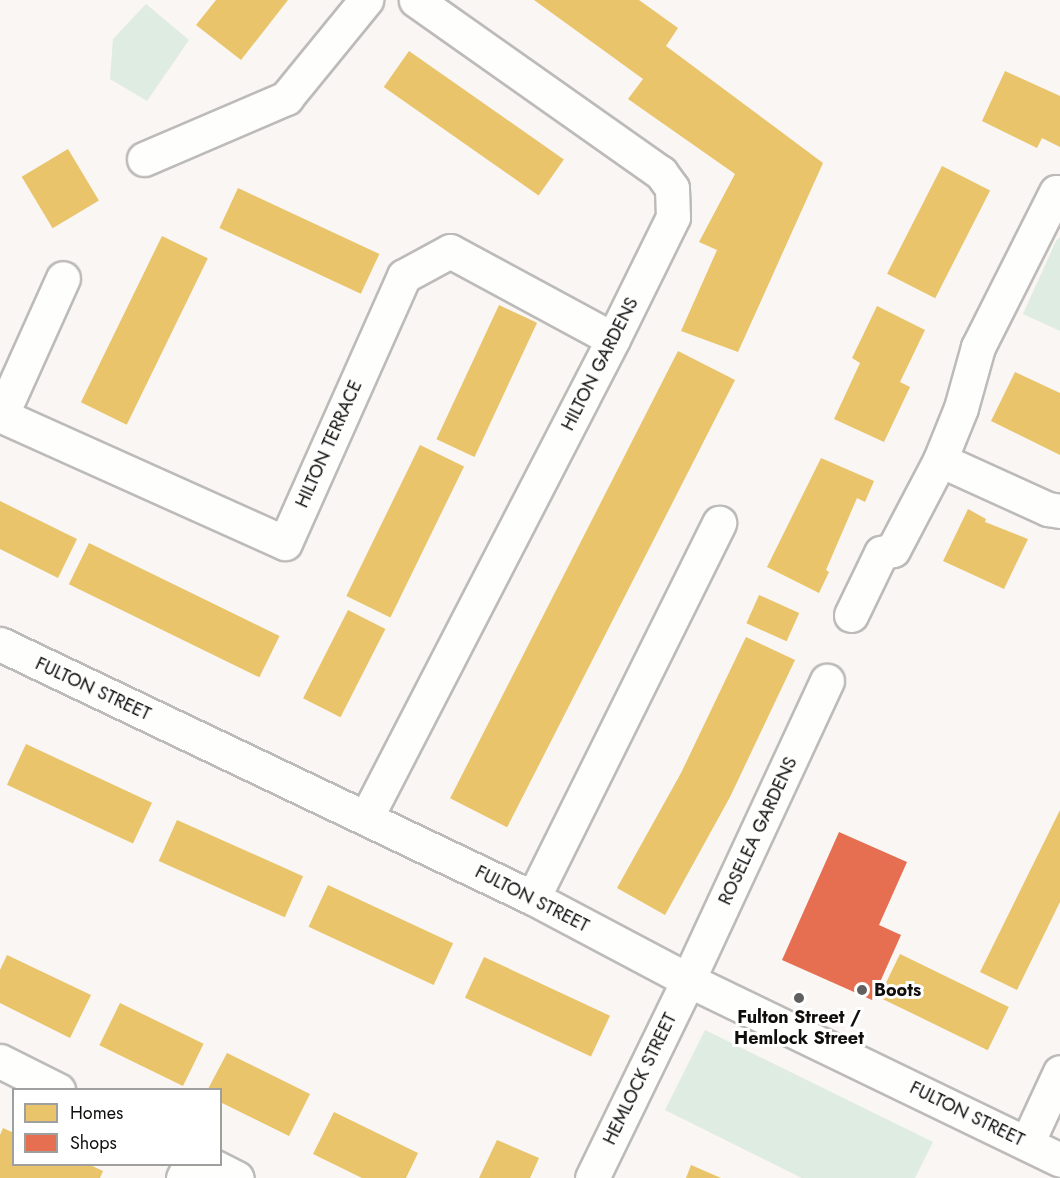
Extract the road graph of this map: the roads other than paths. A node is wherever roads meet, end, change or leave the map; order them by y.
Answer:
1 (366, 0) edge
2 (416, 0) edge
3 (144, 159) dead end
4 (1060, 194) edge
5 (63, 278) dead end
6 (613, 339) junction
7 (0, 416) edge
8 (940, 460) junction
9 (1060, 511) edge
10 (719, 523) dead end
11 (851, 615) dead end
12 (0, 645) edge
13 (827, 681) dead end
14 (366, 818) junction
15 (533, 898) junction
16 (688, 980) junction
17 (0, 1061) edge
18 (1060, 1072) edge
19 (56, 1088) edge
20 (1027, 1143) junction
21 (1060, 1160) edge
22 (213, 1166) edge
23 (237, 1178) edge
24 (592, 1178) edge

1 - 3 street
2 - 6 street, HILTON GARDENS
4 - 8 street
5 - 7 street
6 - 7 street, HILTON TERRACE
6 - 14 street, HILTON GARDENS
8 - 9 street
8 - 11 street
10 - 15 street
12 - 14 street, FULTON STREET
13 - 16 street, ROSELEA GARDENS
14 - 15 street, FULTON STREET
15 - 16 street, FULTON STREET
16 - 20 street, FULTON STREET
16 - 24 street, HEMLOCK STREET
17 - 19 street
18 - 20 street
20 - 21 street, FULTON STREET
22 - 23 street

